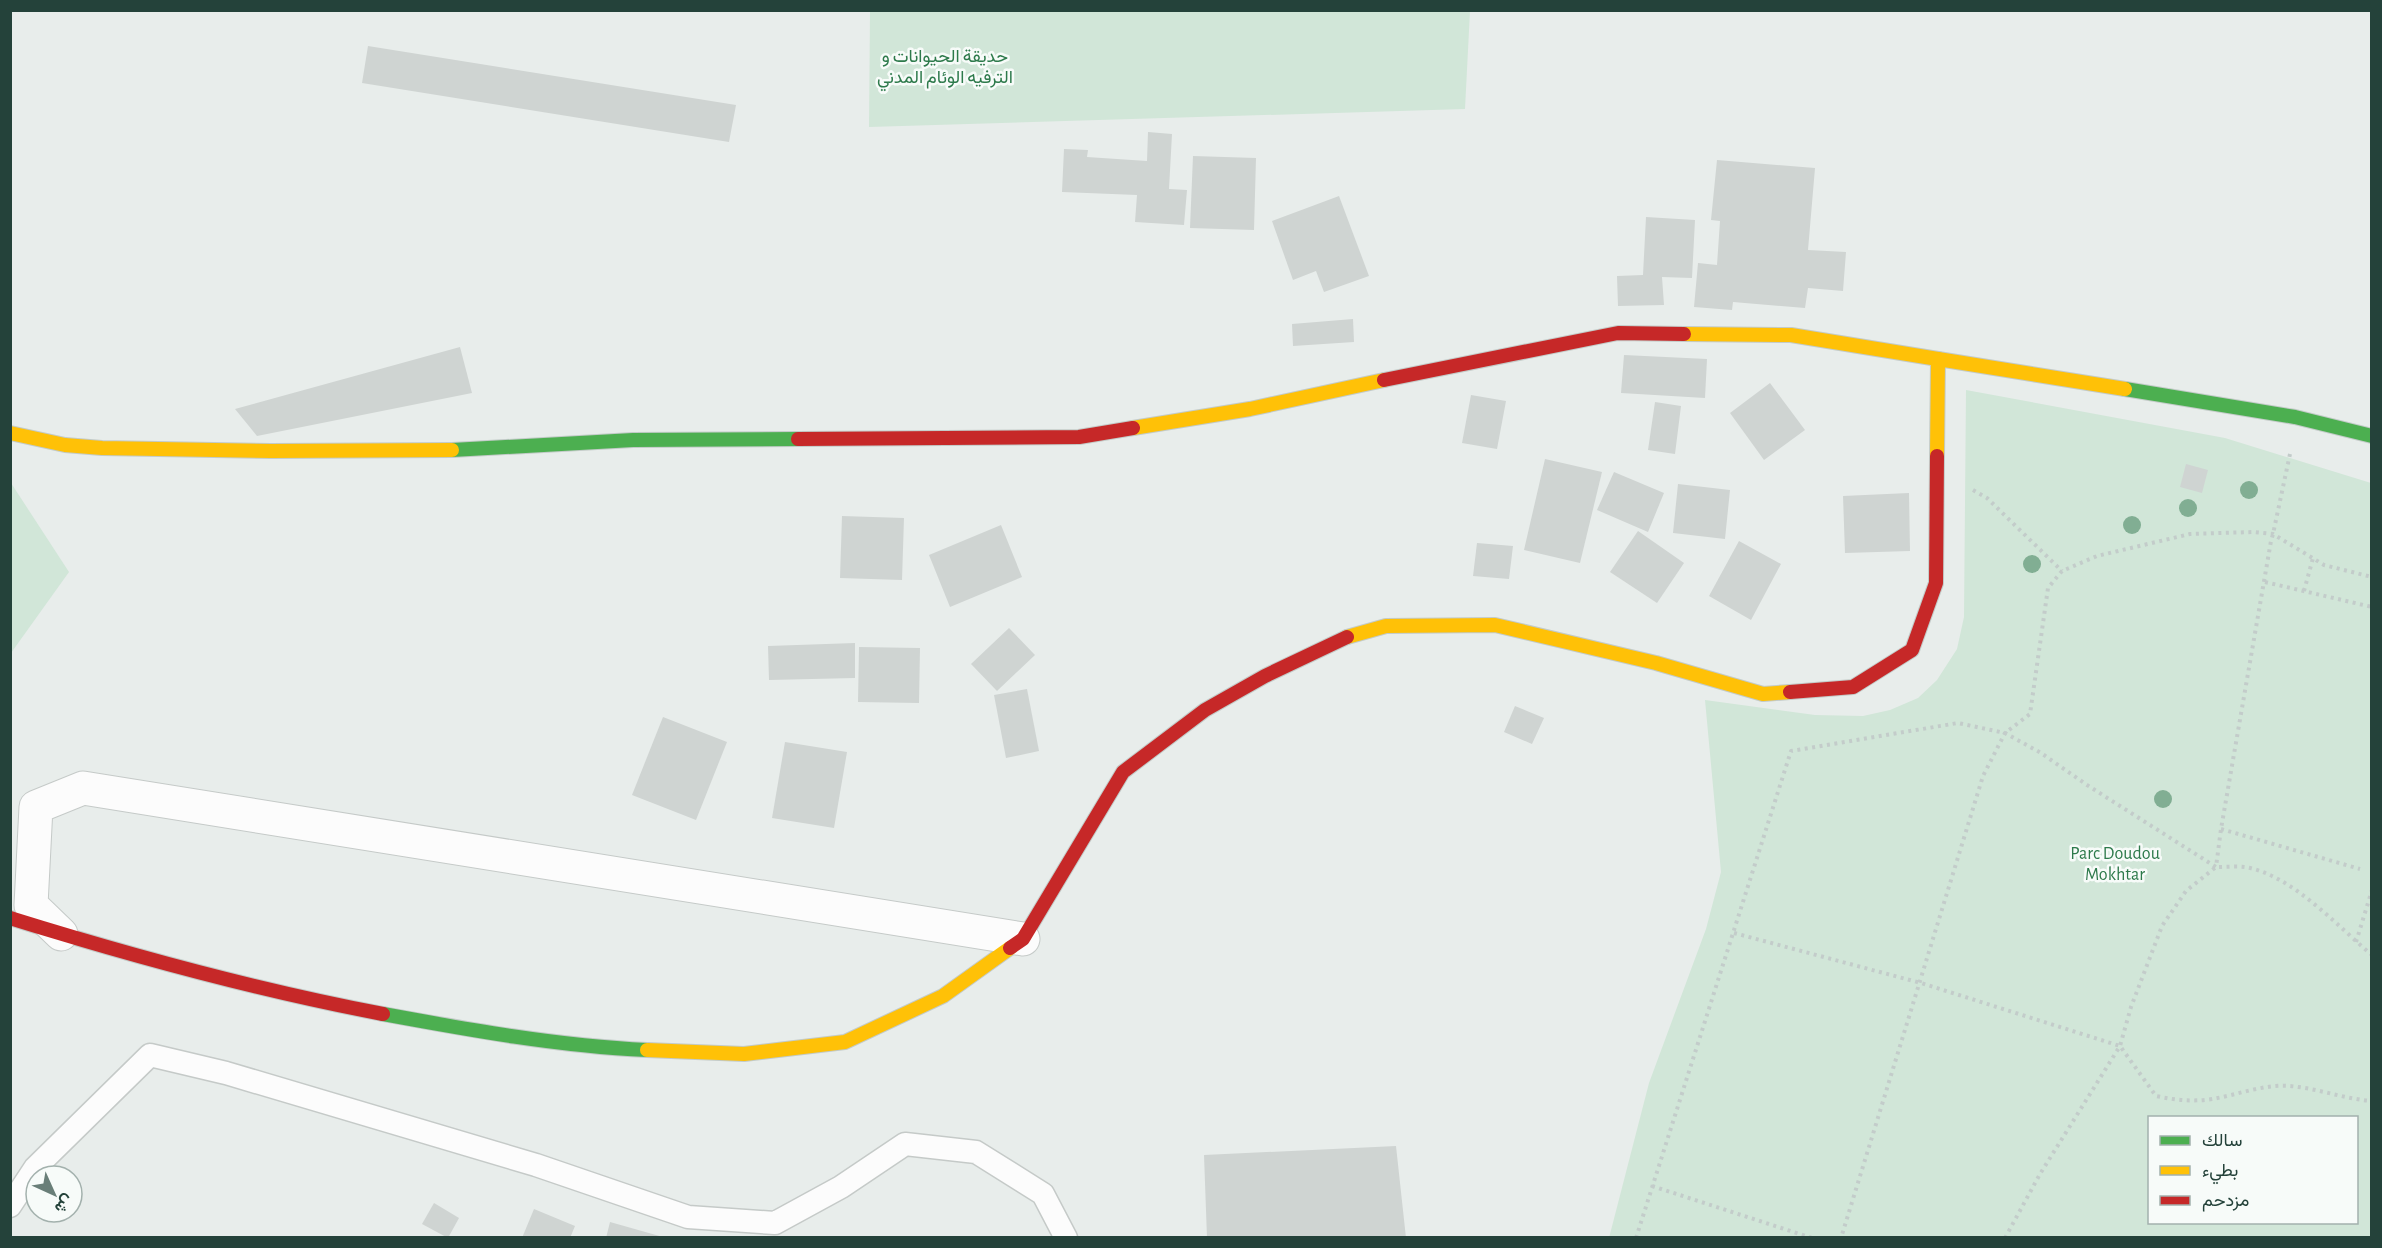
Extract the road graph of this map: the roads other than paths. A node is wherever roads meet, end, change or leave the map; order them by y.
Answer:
1 (1938, 359) junction
2 (10, 433) edge
3 (2372, 436) edge
4 (10, 918) edge
5 (61, 934) junction
6 (1023, 939) junction
7 (10, 1206) edge
8 (780, 1230) edge
9 (1066, 1238) edge

1 - 2 street
1 - 3 street
1 - 6 street
4 - 5 street
5 - 6 street
5 - 6 street
7 - 8 lane
8 - 9 lane

